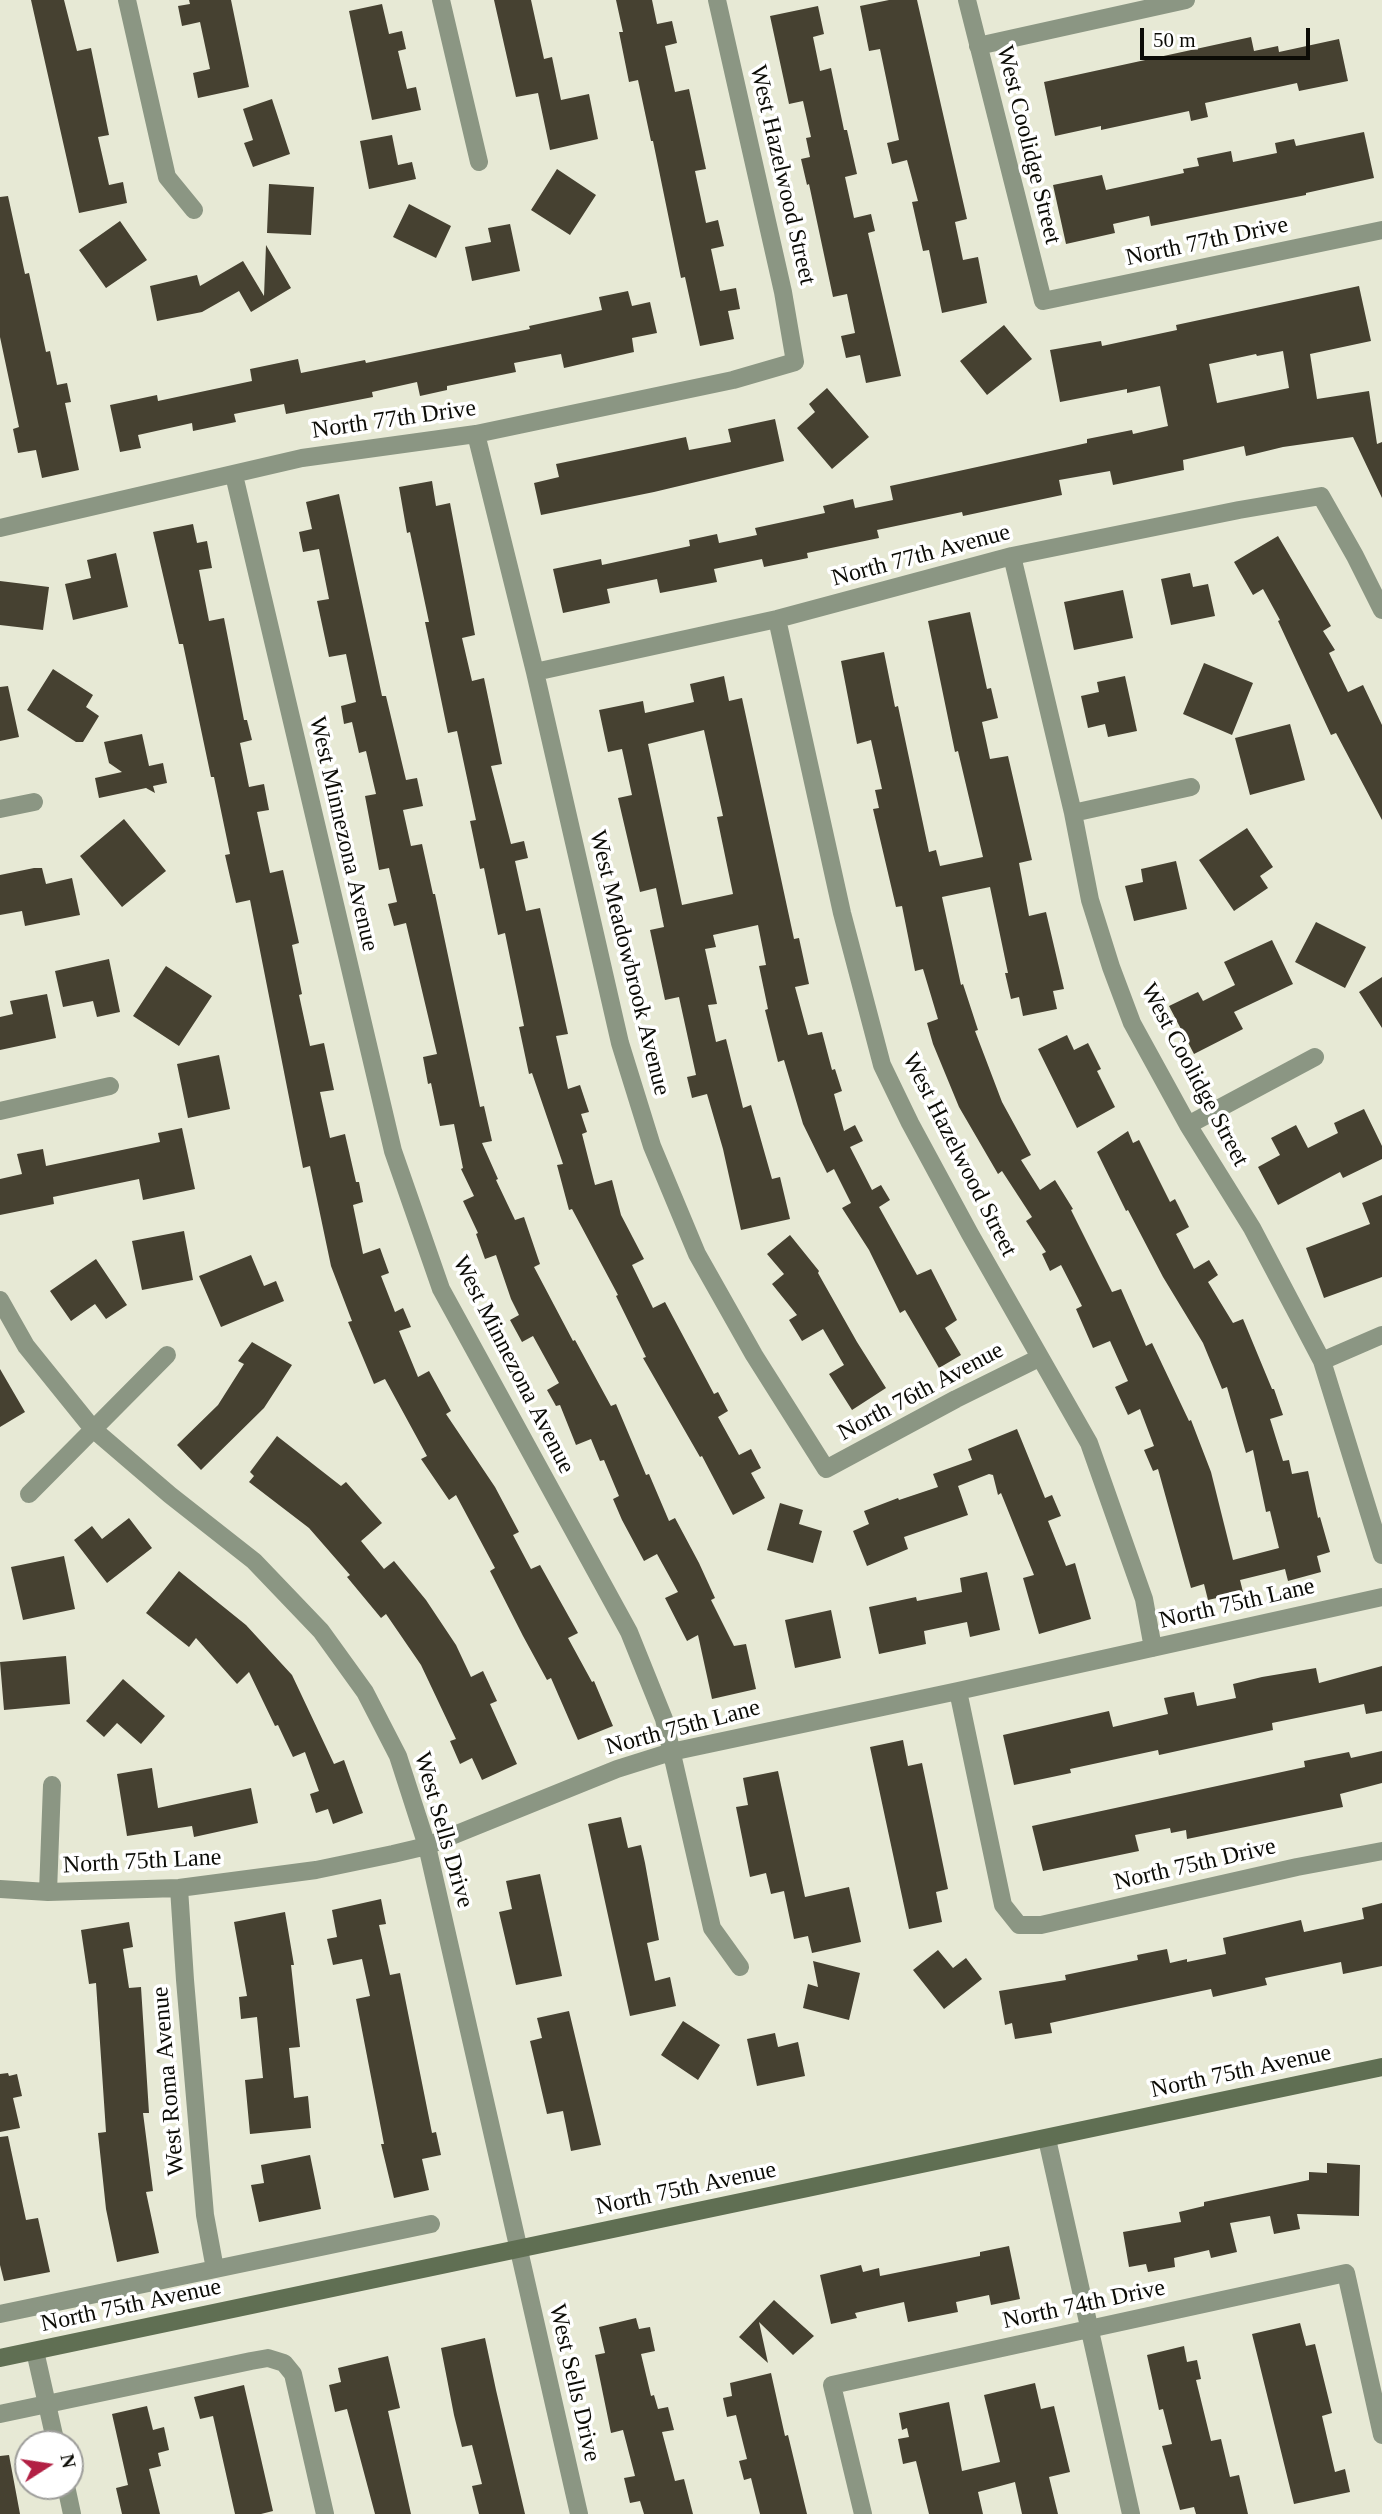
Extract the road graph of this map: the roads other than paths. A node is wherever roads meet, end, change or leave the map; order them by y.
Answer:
1 (127, 0) edge
2 (441, 0) edge
3 (717, 0) edge
4 (967, 0) edge
5 (1186, 0) edge
6 (978, 46) junction
7 (479, 162) dead end
8 (194, 210) dead end
9 (1382, 230) edge
10 (1043, 301) joint
11 (795, 362) joint
12 (477, 434) junction
13 (234, 475) junction
14 (0, 528) edge
15 (1012, 556) junction
16 (1382, 610) edge
17 (776, 619) junction
18 (535, 672) junction
19 (1191, 787) dead end
20 (34, 802) dead end
21 (0, 809) edge
22 (1073, 813) junction
23 (1315, 1057) dead end
24 (110, 1086) dead end
25 (0, 1111) edge
26 (1188, 1125) junction
27 (0, 1300) edge
28 (1382, 1335) edge
29 (167, 1355) dead end
30 (1040, 1358) junction
31 (1321, 1360) junction
32 (93, 1429) junction
33 (825, 1469) joint
34 (29, 1494) dead end
35 (1382, 1555) edge
36 (1382, 1597) edge
37 (1153, 1648) junction
38 (958, 1691) junction
39 (671, 1752) junction
40 (52, 1786) dead end
41 (427, 1846) junction
42 (1382, 1851) edge
43 (179, 1888) junction
44 (0, 1889) edge
45 (48, 1892) junction
46 (740, 1967) dead end
47 (1382, 2067) edge
48 (1047, 2139) junction
49 (431, 2224) dead end
50 (519, 2250) junction
51 (215, 2269) junction
52 (0, 2314) edge
53 (1088, 2329) junction
54 (35, 2351) junction
55 (0, 2358) edge
56 (47, 2404) junction
57 (0, 2414) edge
58 (53, 2430) edge
59 (1382, 2435) edge
60 (325, 2514) edge
61 (579, 2514) edge
62 (863, 2514) edge
63 (1131, 2514) edge

1 - 8 street
2 - 7 street
3 - 11 street, West Hazelwood Street
4 - 6 street, West Coolidge Street
5 - 6 street
6 - 10 street, West Coolidge Street
9 - 10 street, North 77th Drive
11 - 12 street, North 77th Drive
12 - 13 street, North 77th Drive
12 - 18 street, West Meadowbrook Avenue
13 - 14 street, North 77th Drive
13 - 39 street, West Minnezona Avenue
15 - 16 street, North 77th Avenue
15 - 17 street, North 77th Avenue
15 - 22 street, West Coolidge Street
17 - 18 street, North 77th Avenue
17 - 30 street, West Hazelwood Street
18 - 33 street, West Meadowbrook Avenue
19 - 22 street
20 - 21 street
22 - 26 street, West Coolidge Street
23 - 26 street
24 - 25 street
26 - 31 street, West Coolidge Street
27 - 32 street, West Sells Drive
28 - 31 street
29 - 32 street
30 - 33 street, North 76th Avenue
30 - 37 street, West Hazelwood Street
31 - 35 street, West Coolidge Street
32 - 34 street
32 - 41 street, West Sells Drive
36 - 37 street, North 75th Lane
37 - 38 street, North 75th Lane
38 - 39 street, North 75th Lane
38 - 42 street, North 75th Drive
39 - 41 street, North 75th Lane
39 - 46 street, West Minnezona Avenue
40 - 45 street
41 - 43 street, North 75th Lane
41 - 50 street, West Sells Drive
43 - 45 street, North 75th Lane
43 - 51 street, West Roma Avenue
44 - 45 street, North 75th Lane
47 - 48 main road, North 75th Avenue
48 - 50 main road, North 75th Avenue
48 - 53 street
49 - 51 street, North 75th Avenue
50 - 54 main road, North 75th Avenue
50 - 61 street, West Sells Drive
51 - 52 street, North 75th Avenue
53 - 59 street, North 74th Drive
53 - 62 street, North 74th Drive
53 - 63 street
54 - 55 main road, North 75th Avenue
54 - 56 street
56 - 57 street
56 - 58 street
56 - 60 street

